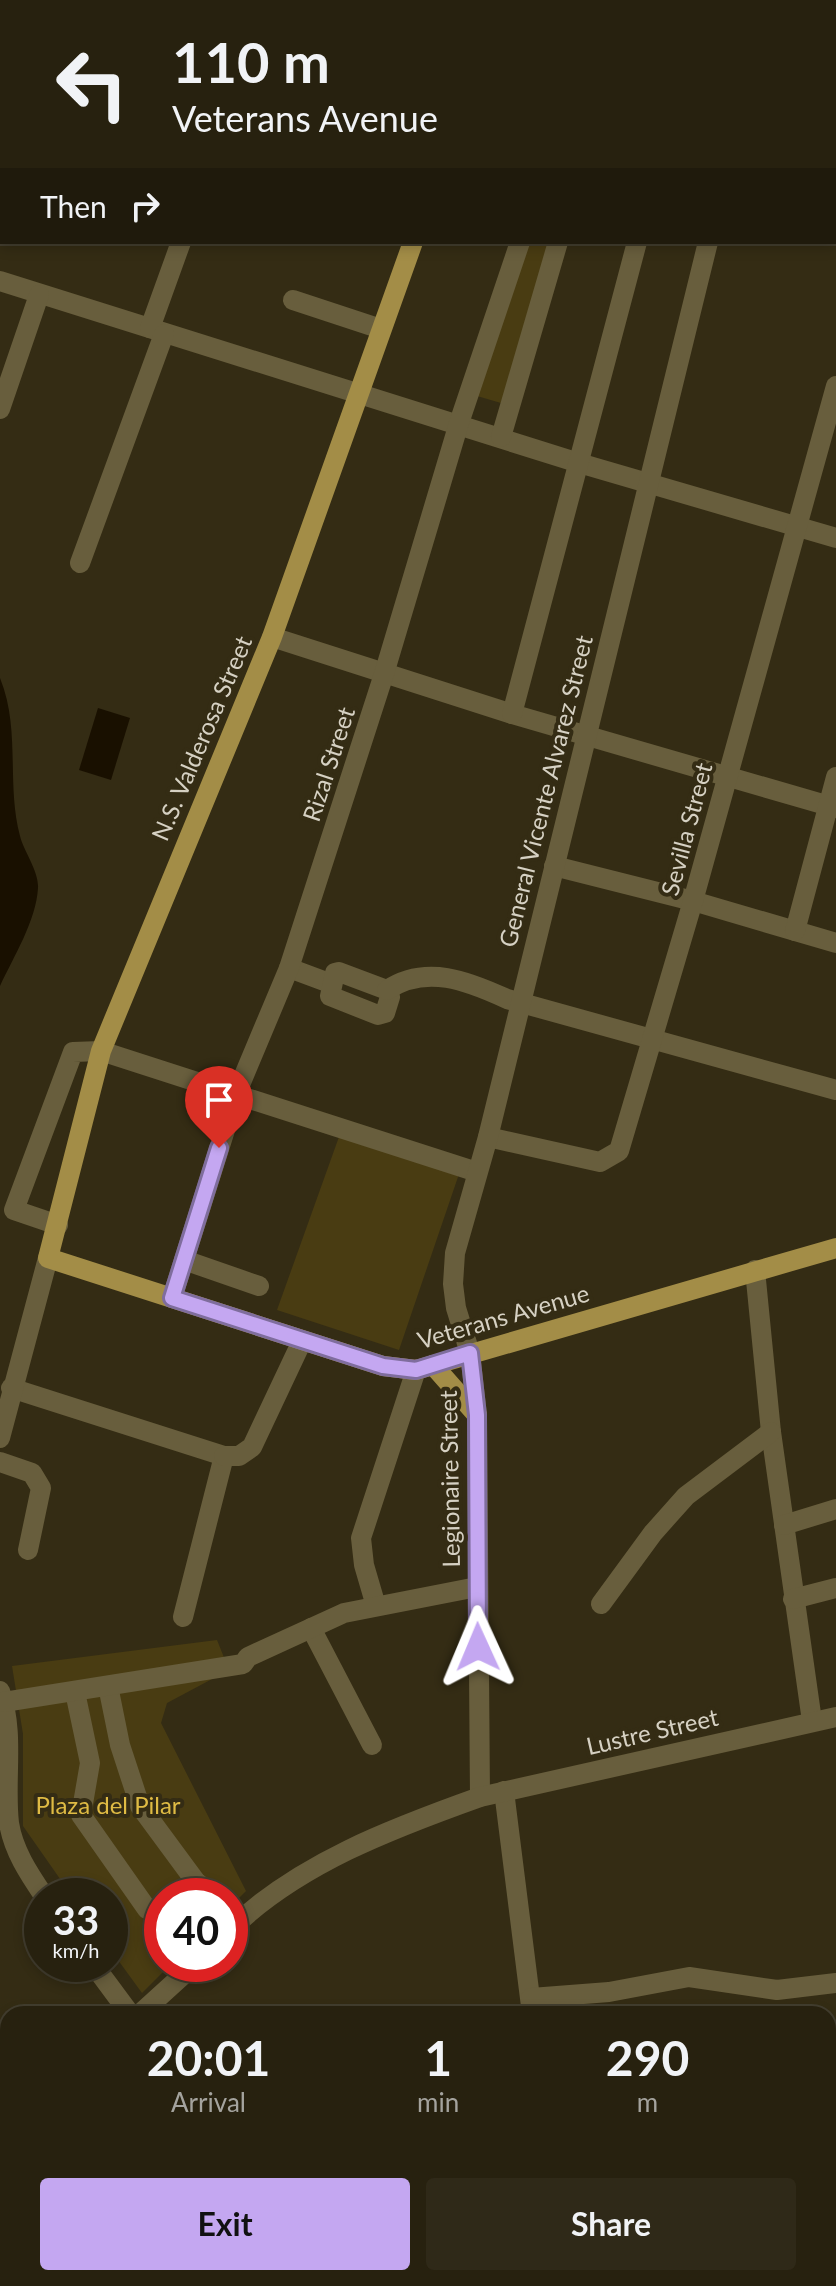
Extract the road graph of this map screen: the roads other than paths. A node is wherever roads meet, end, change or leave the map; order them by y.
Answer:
1 (180, 244) edge
2 (412, 244) edge
3 (519, 244) edge
4 (557, 244) edge
5 (636, 244) edge
6 (708, 244) edge
7 (0, 281) edge
8 (39, 295) junction
9 (293, 300) dead end
10 (381, 329) junction
11 (157, 331) junction
12 (836, 386) edge
13 (356, 394) junction
14 (0, 409) edge
15 (459, 423) junction
16 (501, 437) junction
17 (579, 463) junction
18 (649, 482) junction
19 (796, 526) junction
20 (836, 538) edge
21 (80, 563) dead end
22 (272, 637) junction
23 (384, 674) junction
24 (512, 714) junction
25 (585, 734) junction
26 (728, 774) junction
27 (836, 777) edge
28 (832, 807) edge
29 (554, 866) junction
30 (693, 901) junction
31 (795, 931) junction
32 (836, 943) edge
33 (289, 968) junction
34 (520, 1002) junction
35 (654, 1038) junction
36 (101, 1051) junction
37 (836, 1090) edge
38 (237, 1092) junction
39 (488, 1137) junction
40 (477, 1172) junction
41 (58, 1225) junction
42 (836, 1248) edge
43 (48, 1258) junction
44 (184, 1260) junction
45 (755, 1270) junction
46 (259, 1286) dead end
47 (172, 1298) junction
48 (302, 1341) junction
49 (470, 1353) junction
50 (424, 1368) junction
51 (11, 1388) junction
52 (477, 1415) junction
53 (771, 1432) junction
54 (0, 1438) edge
55 (224, 1456) junction
56 (0, 1462) edge
57 (836, 1509) edge
58 (784, 1525) junction
59 (28, 1550) dead end
60 (477, 1587) junction
61 (836, 1588) edge
62 (793, 1599) junction
63 (601, 1604) dead end
64 (376, 1606) junction
65 (183, 1617) dead end
66 (311, 1628) junction
67 (108, 1686) junction
68 (75, 1692) junction
69 (2, 1696) edge
70 (836, 1717) edge
71 (812, 1721) junction
72 (372, 1745) dead end
73 (504, 1791) junction
74 (480, 1797) junction
75 (34, 1878) edge
76 (193, 1878) edge
77 (144, 1905) edge
78 (248, 1912) edge
79 (106, 1982) edge
80 (175, 1982) edge
81 (836, 1983) edge
82 (124, 2006) edge
83 (149, 2006) edge
84 (532, 2006) edge

1 - 11 street
2 - 10 main road, N.S. Valderosa Street
3 - 15 street, Rizal Street
4 - 16 street
5 - 17 street
6 - 18 street, General Vicente Alvarez Street
7 - 8 street
8 - 11 street
8 - 14 street
9 - 10 street
10 - 13 main road, N.S. Valderosa Street
11 - 13 street
11 - 21 street
12 - 19 street, Sevilla Street
13 - 15 street
13 - 22 main road, N.S. Valderosa Street
15 - 16 street
15 - 23 street, Rizal Street
16 - 17 street
17 - 18 street
17 - 24 street
18 - 19 street
18 - 25 street, General Vicente Alvarez Street
19 - 20 street
19 - 26 street, Sevilla Street
22 - 23 street
22 - 36 main road, N.S. Valderosa Street
23 - 24 street
23 - 33 street, Rizal Street
24 - 25 street
25 - 26 street
25 - 29 street, General Vicente Alvarez Street
26 - 28 street
26 - 30 street, Sevilla Street
27 - 28 street
28 - 31 street
29 - 30 street
29 - 34 street, General Vicente Alvarez Street
30 - 31 street
30 - 35 street, Sevilla Street
31 - 32 street
33 - 34 street
33 - 38 street, Rizal Street
34 - 35 street
34 - 39 street, General Vicente Alvarez Street
35 - 37 street
35 - 39 street, Sevilla Street
36 - 38 street
36 - 41 main road, N.S. Valderosa Street
36 - 41 street
38 - 40 street
38 - 44 street, Rizal Street
39 - 40 street, General Vicente Alvarez Street
40 - 49 street, General Vicente Alvarez Street
41 - 43 main road, N.S. Valderosa Street
42 - 45 main road, Veterans Avenue
43 - 47 main road, Veterans Avenue
43 - 51 street
44 - 46 street
44 - 47 street, Rizal Street
45 - 49 main road, Veterans Avenue
45 - 53 street
47 - 48 main road, Veterans Avenue
48 - 50 main road, Veterans Avenue
48 - 55 street
49 - 50 main road, Veterans Avenue
49 - 52 street, Legionaire Street
50 - 52 main road
50 - 64 street
51 - 54 street
51 - 55 street
52 - 60 street, Legionaire Street
53 - 58 street
53 - 63 street
55 - 65 street
56 - 59 street
57 - 58 street
58 - 62 street
60 - 64 street
60 - 74 street, Legionaire Street
61 - 62 street
62 - 71 street
64 - 66 street
66 - 67 street
66 - 72 street
67 - 68 street
67 - 76 street
68 - 69 street
68 - 77 street
69 - 75 street
70 - 71 street, Lustre Street
71 - 73 street, Lustre Street
73 - 74 street, Lustre Street
73 - 84 street
74 - 78 street, Lustre Street
79 - 82 street
80 - 83 street
81 - 84 street

